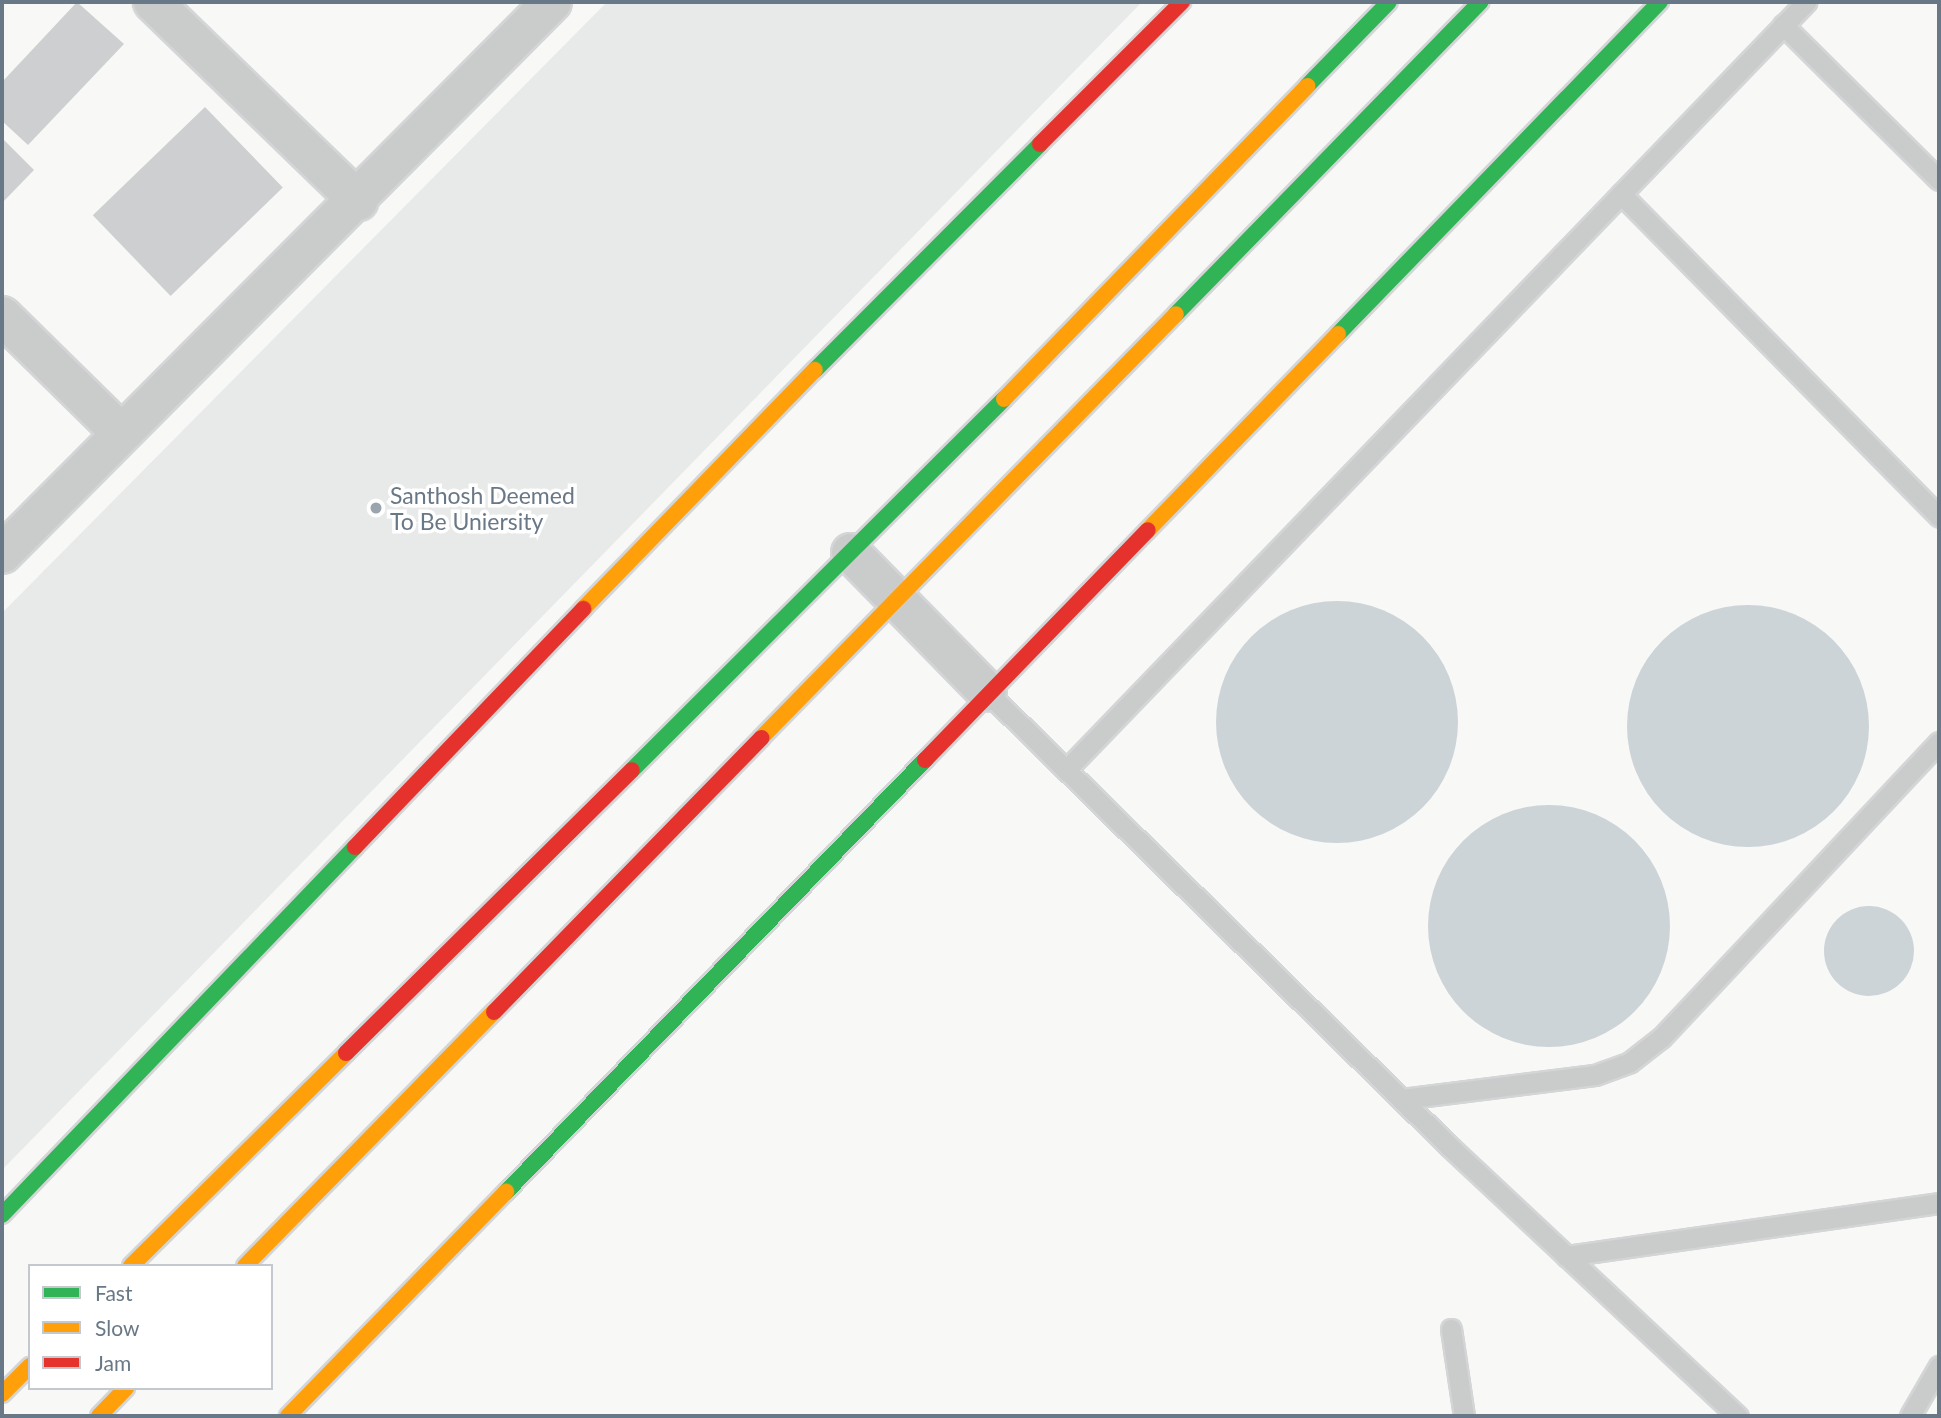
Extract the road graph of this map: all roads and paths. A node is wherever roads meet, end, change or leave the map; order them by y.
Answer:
1 (153, 2) edge
2 (552, 2) edge
3 (1182, 2) edge
4 (1388, 2) edge
5 (1481, 2) edge
6 (1660, 2) edge
7 (1806, 2) edge
8 (1783, 26) junction
9 (1939, 180) edge
10 (1621, 194) junction
11 (358, 201) junction
12 (2, 316) edge
13 (119, 430) junction
14 (1939, 516) edge
15 (851, 553) junction
16 (2, 554) edge
17 (895, 600) junction
18 (987, 692) junction
19 (1939, 742) edge
20 (1066, 770) junction
21 (1402, 1099) junction
22 (1939, 1203) edge
23 (2, 1215) edge
24 (1566, 1256) junction
25 (133, 1264) edge
26 (248, 1264) edge
27 (1451, 1329) dead end
28 (1939, 1366) edge
29 (28, 1368) edge
30 (124, 1390) edge
31 (2, 1394) edge
32 (99, 1416) edge
33 (288, 1416) edge
34 (1464, 1416) edge
35 (1738, 1416) edge
36 (1910, 1416) edge

1 - 11 street
2 - 11 street
3 - 23 street
4 - 15 street
5 - 17 street
6 - 18 street
7 - 8 lane
8 - 9 lane
8 - 10 lane
10 - 14 lane
10 - 20 lane
11 - 13 street
12 - 13 street
13 - 16 street
15 - 17 street
15 - 25 street
17 - 18 street
17 - 26 street
18 - 20 lane
18 - 33 street
19 - 21 lane
20 - 21 lane
21 - 24 lane
22 - 24 lane
24 - 35 lane
27 - 34 lane
28 - 36 lane
29 - 31 street
30 - 32 street

